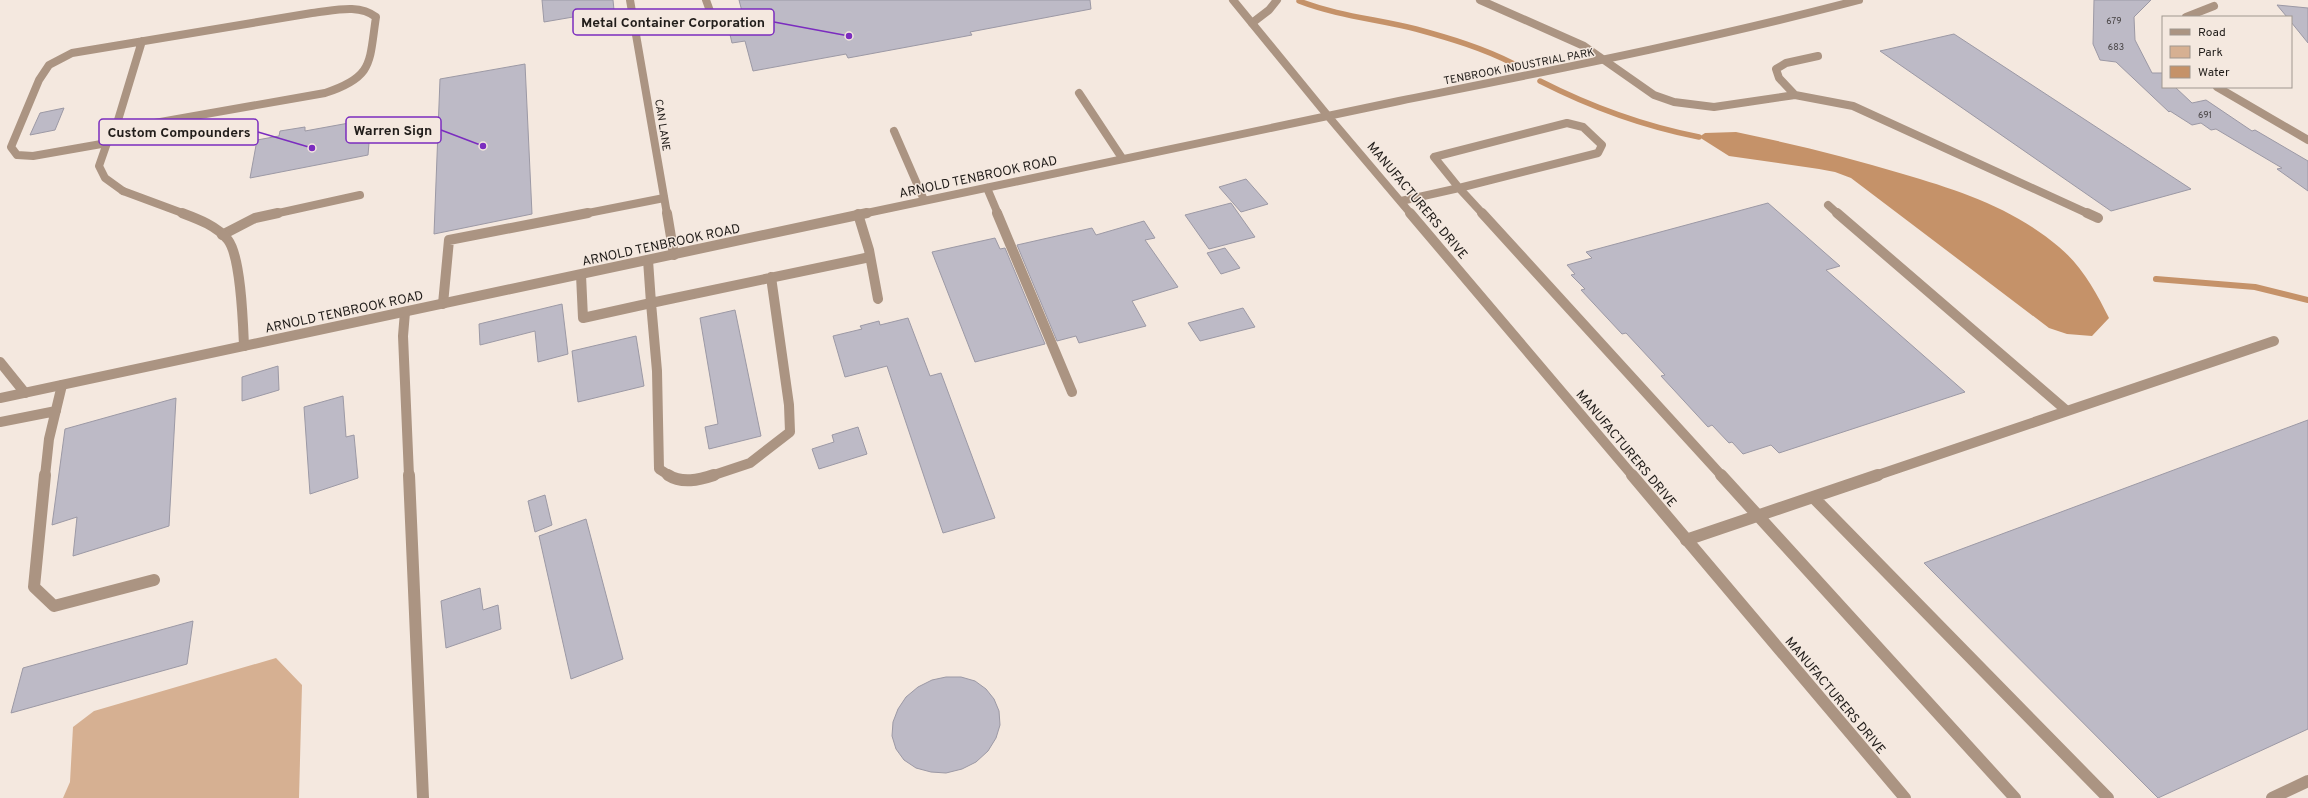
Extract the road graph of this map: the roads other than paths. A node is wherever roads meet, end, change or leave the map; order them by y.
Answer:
1 (630, 0) edge
2 (706, 0) edge
3 (1233, 0) edge
4 (1277, 0) edge
5 (1480, 0) edge
6 (1859, 0) edge
7 (2214, 6) dead end
8 (2189, 16) edge
9 (1252, 23) junction
10 (635, 31) junction
11 (142, 41) junction
12 (1818, 56) dead end
13 (1606, 60) junction
14 (2219, 88) edge
15 (1079, 93) dead end
16 (1795, 95) junction
17 (1328, 116) junction
18 (115, 130) junction
19 (894, 131) dead end
20 (2308, 140) edge
21 (107, 143) junction
22 (1122, 158) junction
23 (987, 188) junction
24 (1459, 188) junction
25 (360, 195) dead end
26 (664, 198) junction
27 (924, 200) junction
28 (1401, 201) junction
29 (1828, 205) dead end
30 (858, 214) junction
31 (2098, 218) dead end
32 (222, 235) junction
33 (674, 255) junction
34 (870, 257) junction
35 (648, 260) junction
36 (581, 274) junction
37 (771, 277) junction
38 (878, 299) dead end
39 (651, 303) junction
40 (443, 304) junction
41 (405, 312) junction
42 (2274, 340) dead end
43 (244, 346) junction
44 (0, 362) edge
45 (62, 385) junction
46 (1072, 392) dead end
47 (25, 393) junction
48 (0, 398) edge
49 (56, 411) junction
50 (2067, 411) junction
51 (0, 422) edge
52 (1813, 496) junction
53 (1757, 516) junction
54 (1686, 540) junction
55 (154, 580) dead end
56 (2308, 781) edge
57 (423, 798) edge
58 (1904, 798) edge
59 (2015, 798) edge
60 (2108, 798) edge
61 (2272, 798) edge

1 - 10 street, CAN LANE
2 - 10 street
3 - 9 street
4 - 9 street
5 - 13 street
6 - 13 street, TENBROOK INDUSTRIAL PARK
7 - 8 street
9 - 17 street
10 - 26 street, CAN LANE
11 - 18 street
11 - 18 street
11 - 21 street
12 - 16 street
13 - 16 street
13 - 17 street, TENBROOK INDUSTRIAL PARK
14 - 20 street
15 - 22 street
16 - 31 street
17 - 22 street, ARNOLD TENBROOK ROAD
17 - 28 street, MANUFACTURERS DRIVE
18 - 21 street
19 - 27 street
21 - 32 street
22 - 23 street, ARNOLD TENBROOK ROAD
23 - 27 street, ARNOLD TENBROOK ROAD
23 - 46 street
24 - 24 street
24 - 28 street
24 - 53 street
25 - 32 street
26 - 33 street, CAN LANE
26 - 40 street
27 - 30 street, ARNOLD TENBROOK ROAD
28 - 54 street, MANUFACTURERS DRIVE
29 - 50 street
30 - 33 street, ARNOLD TENBROOK ROAD
30 - 34 street
32 - 43 street
33 - 35 street, ARNOLD TENBROOK ROAD
34 - 37 street
34 - 38 street
35 - 36 street, ARNOLD TENBROOK ROAD
35 - 39 street
36 - 39 street
36 - 40 street, ARNOLD TENBROOK ROAD
37 - 39 street
37 - 39 street
40 - 41 street, ARNOLD TENBROOK ROAD
41 - 43 street, ARNOLD TENBROOK ROAD
41 - 57 street
42 - 50 street
43 - 45 street, ARNOLD TENBROOK ROAD
44 - 47 street
45 - 47 street, ARNOLD TENBROOK ROAD
45 - 49 street
47 - 48 street, ARNOLD TENBROOK ROAD
49 - 51 street
49 - 55 street
50 - 52 street
52 - 53 street
52 - 60 street
53 - 54 street
53 - 59 street
54 - 58 street, MANUFACTURERS DRIVE
56 - 61 street

